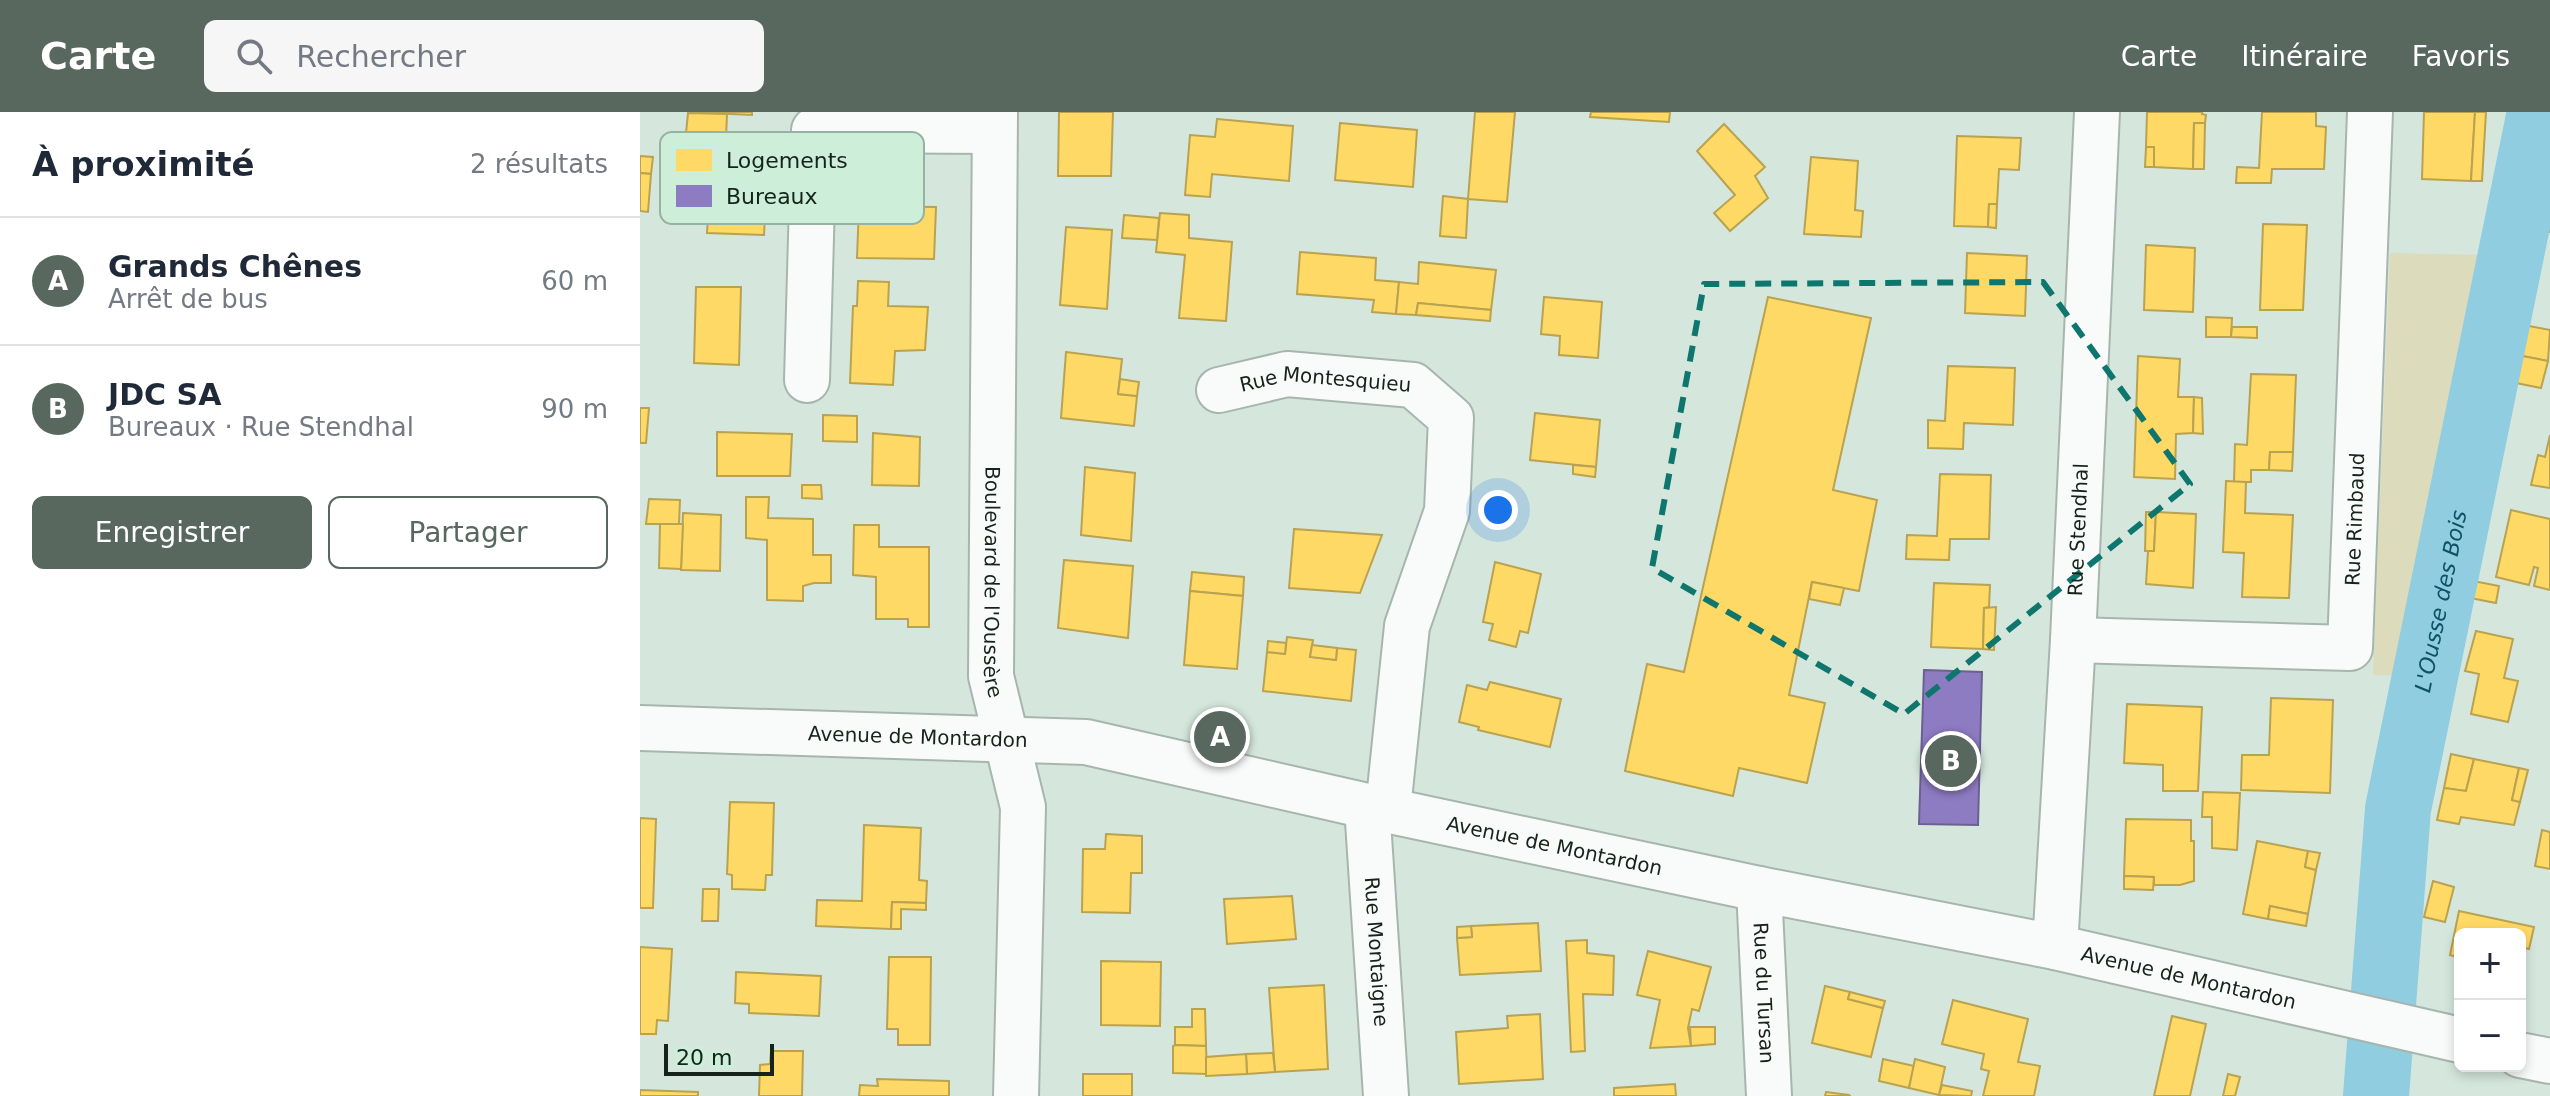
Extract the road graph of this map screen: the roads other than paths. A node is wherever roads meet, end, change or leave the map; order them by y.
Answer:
1 (2097, 112) edge
2 (2370, 112) edge
3 (995, 122) edge
4 (814, 132) edge
5 (811, 224) edge
6 (807, 380) dead end
7 (1219, 390) dead end
8 (2073, 640) junction
9 (640, 728) edge
10 (1007, 739) junction
11 (1377, 808) junction
12 (1759, 889) junction
13 (2055, 947) junction
14 (2454, 1039) edge
15 (2526, 1056) edge
16 (2550, 1061) edge
17 (1016, 1096) edge
18 (1386, 1096) edge
19 (1769, 1096) edge

1 - 8 street, Rue Stendhal
2 - 8 street, Rue Rimbaud
3 - 4 street
3 - 10 street, Boulevard de l'Oussère
5 - 6 street
7 - 11 street, Rue Montesquieu
8 - 13 street, Rue Stendhal
9 - 10 street, Avenue de Montardon
10 - 11 street, Avenue de Montardon
10 - 17 street, Boulevard de l'Oussère
11 - 12 street, Avenue de Montardon
11 - 18 street, Rue Montaigne
12 - 13 street, Avenue de Montardon
12 - 19 street, Rue du Tursan
13 - 14 street, Avenue de Montardon
15 - 16 street

